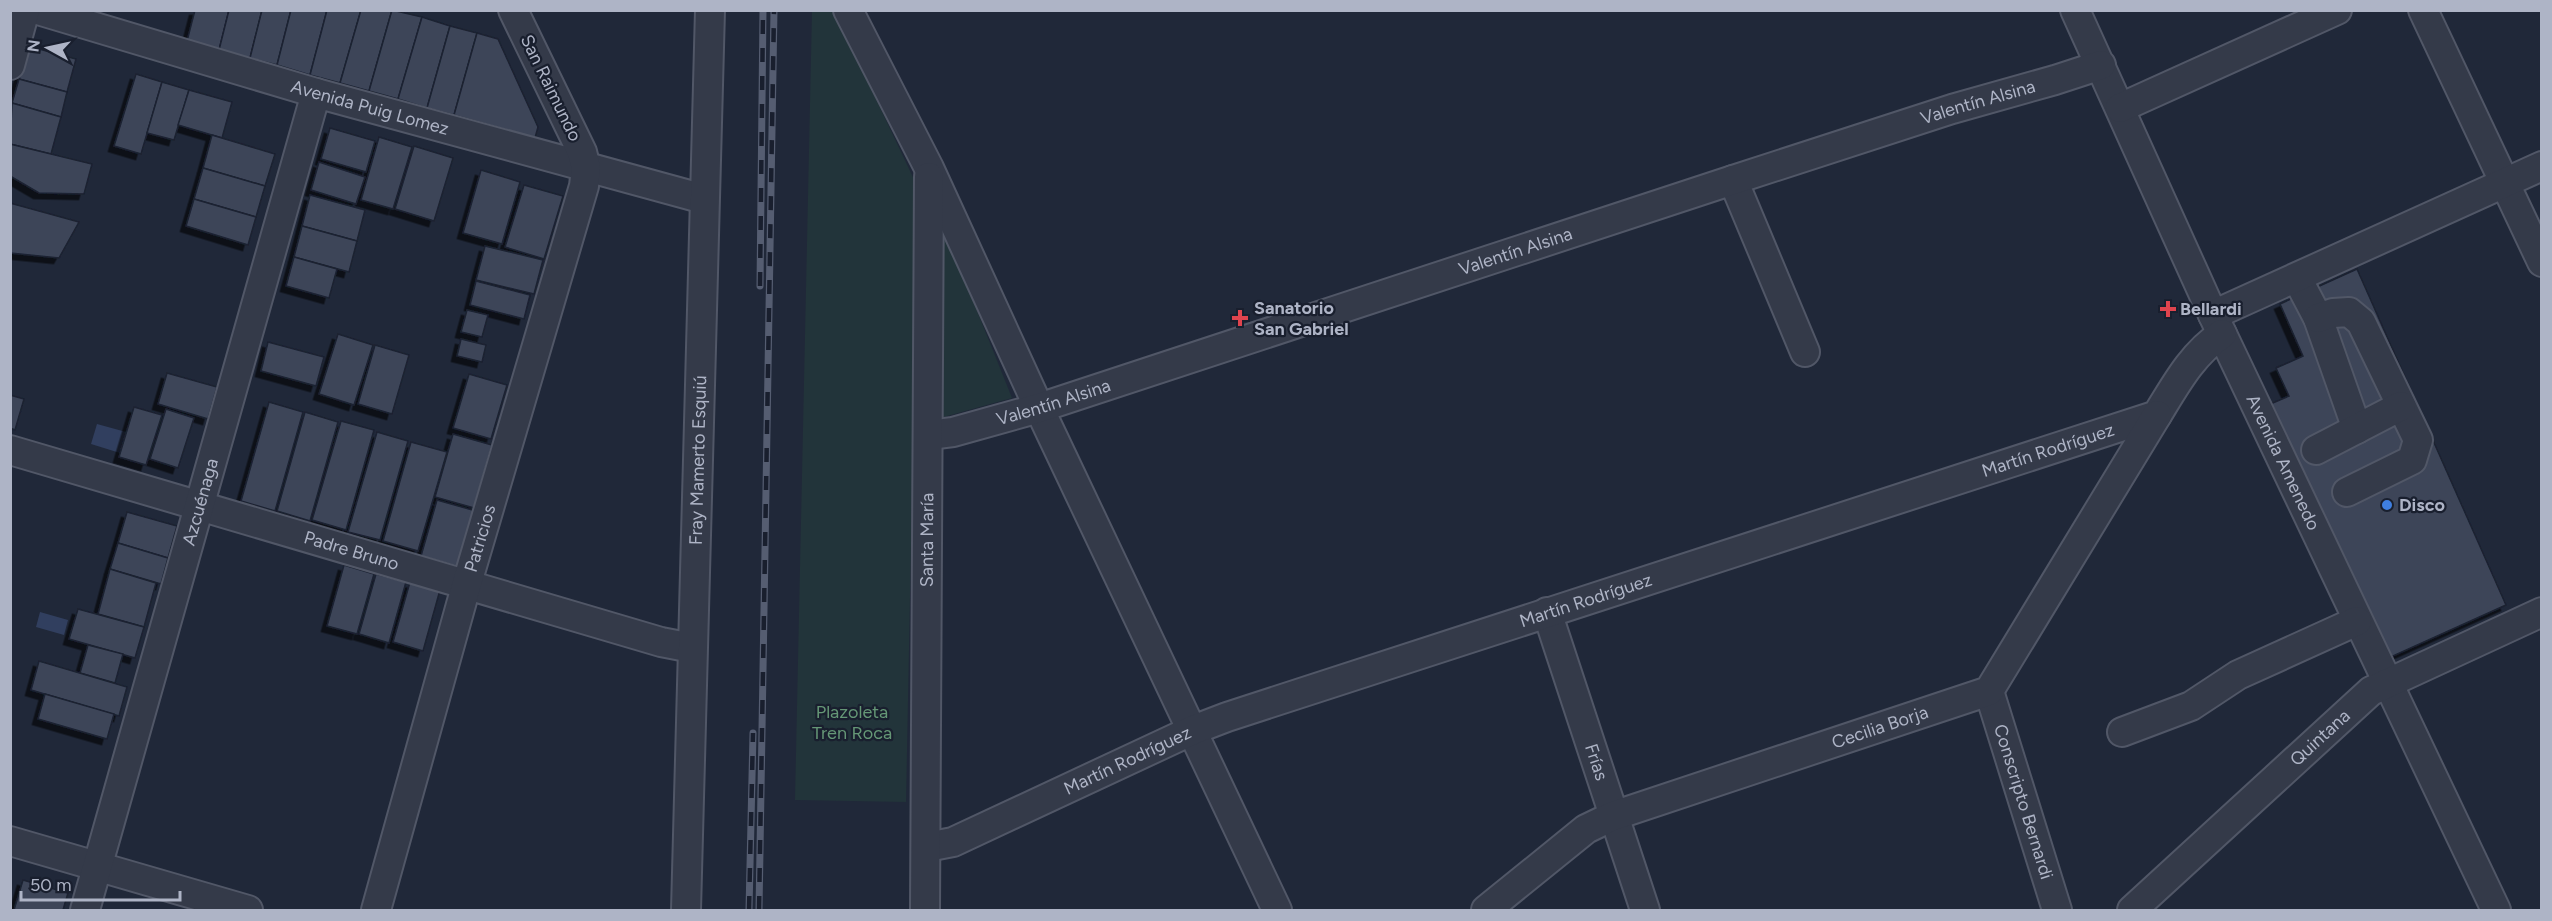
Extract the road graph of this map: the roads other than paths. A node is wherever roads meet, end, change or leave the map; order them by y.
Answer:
1 (25, 10) edge
2 (38, 10) edge
3 (111, 10) edge
4 (513, 10) edge
5 (710, 10) edge
6 (848, 10) edge
7 (2075, 10) edge
8 (2337, 10) edge
9 (2423, 10) edge
10 (86, 24) junction
11 (10, 65) edge
12 (2101, 65) junction
13 (316, 93) junction
14 (2120, 108) junction
15 (2541, 166) edge
16 (586, 168) junction
17 (929, 168) junction
18 (1733, 180) junction
19 (2503, 184) junction
20 (704, 199) junction
21 (2541, 262) edge
22 (2297, 278) junction
23 (2318, 318) junction
24 (2217, 324) junction
25 (1805, 351) dead end
26 (2401, 406) junction
27 (1039, 408) junction
28 (2157, 414) junction
29 (2357, 429) junction
30 (929, 435) junction
31 (10, 450) edge
32 (2316, 450) dead end
33 (2347, 492) dead end
34 (201, 506) junction
35 (467, 583) junction
36 (1547, 612) junction
37 (2541, 612) edge
38 (2357, 621) junction
39 (692, 648) junction
40 (2388, 681) junction
41 (1989, 691) junction
42 (1193, 730) junction
43 (2122, 732) dead end
44 (1613, 816) junction
45 (10, 841) edge
46 (927, 847) junction
47 (98, 866) junction
48 (85, 910) edge
49 (248, 910) edge
50 (376, 910) edge
51 (686, 910) edge
52 (926, 910) edge
53 (1277, 910) edge
54 (1486, 910) edge
55 (1645, 910) edge
56 (2057, 910) edge
57 (2132, 910) edge
58 (2496, 910) edge

1 - 11 street
2 - 10 street, Avenida Puig Lomez
3 - 10 street
4 - 16 street, San Raimundo
5 - 20 street, Fray Mamerto Esquiú
6 - 17 street
7 - 12 street, Avenida Amenedo
8 - 14 street
9 - 19 street
10 - 13 street, Avenida Puig Lomez
12 - 14 street, Avenida Amenedo
12 - 18 street, Valentín Alsina
13 - 16 street, Avenida Puig Lomez
13 - 34 street, Azcuénaga
14 - 24 street, Avenida Amenedo
15 - 19 street
16 - 20 street, Avenida Puig Lomez
16 - 35 street, Patricios
17 - 27 street
17 - 30 street, Santa María
18 - 25 street
18 - 27 street, Valentín Alsina
19 - 21 street
19 - 22 street
20 - 39 street, Fray Mamerto Esquiú
22 - 23 street
22 - 24 street
23 - 26 street
23 - 29 street
24 - 28 street
24 - 38 street, Avenida Amenedo
26 - 29 street
26 - 33 street
27 - 30 street, Valentín Alsina
27 - 42 street
28 - 36 street, Martín Rodríguez
28 - 41 street
29 - 32 street
30 - 46 street, Santa María
31 - 34 street, Padre Bruno
34 - 35 street, Padre Bruno
34 - 47 street, Azcuénaga
35 - 39 street, Padre Bruno
35 - 50 street, Patricios
36 - 42 street, Martín Rodríguez
36 - 44 street, Frías
37 - 40 street, Quintana
38 - 40 street, Avenida Amenedo
38 - 43 street
39 - 51 street, Fray Mamerto Esquiú
40 - 57 street, Quintana
40 - 58 street, Avenida Amenedo
41 - 44 street, Cecilia Borja
41 - 56 street, Conscripto Bernardi
42 - 46 street, Martín Rodríguez
42 - 53 street
44 - 54 street, Cecilia Borja
44 - 55 street, Frías
45 - 47 street
46 - 52 street, Santa María
47 - 48 street, Azcuénaga
47 - 49 street

